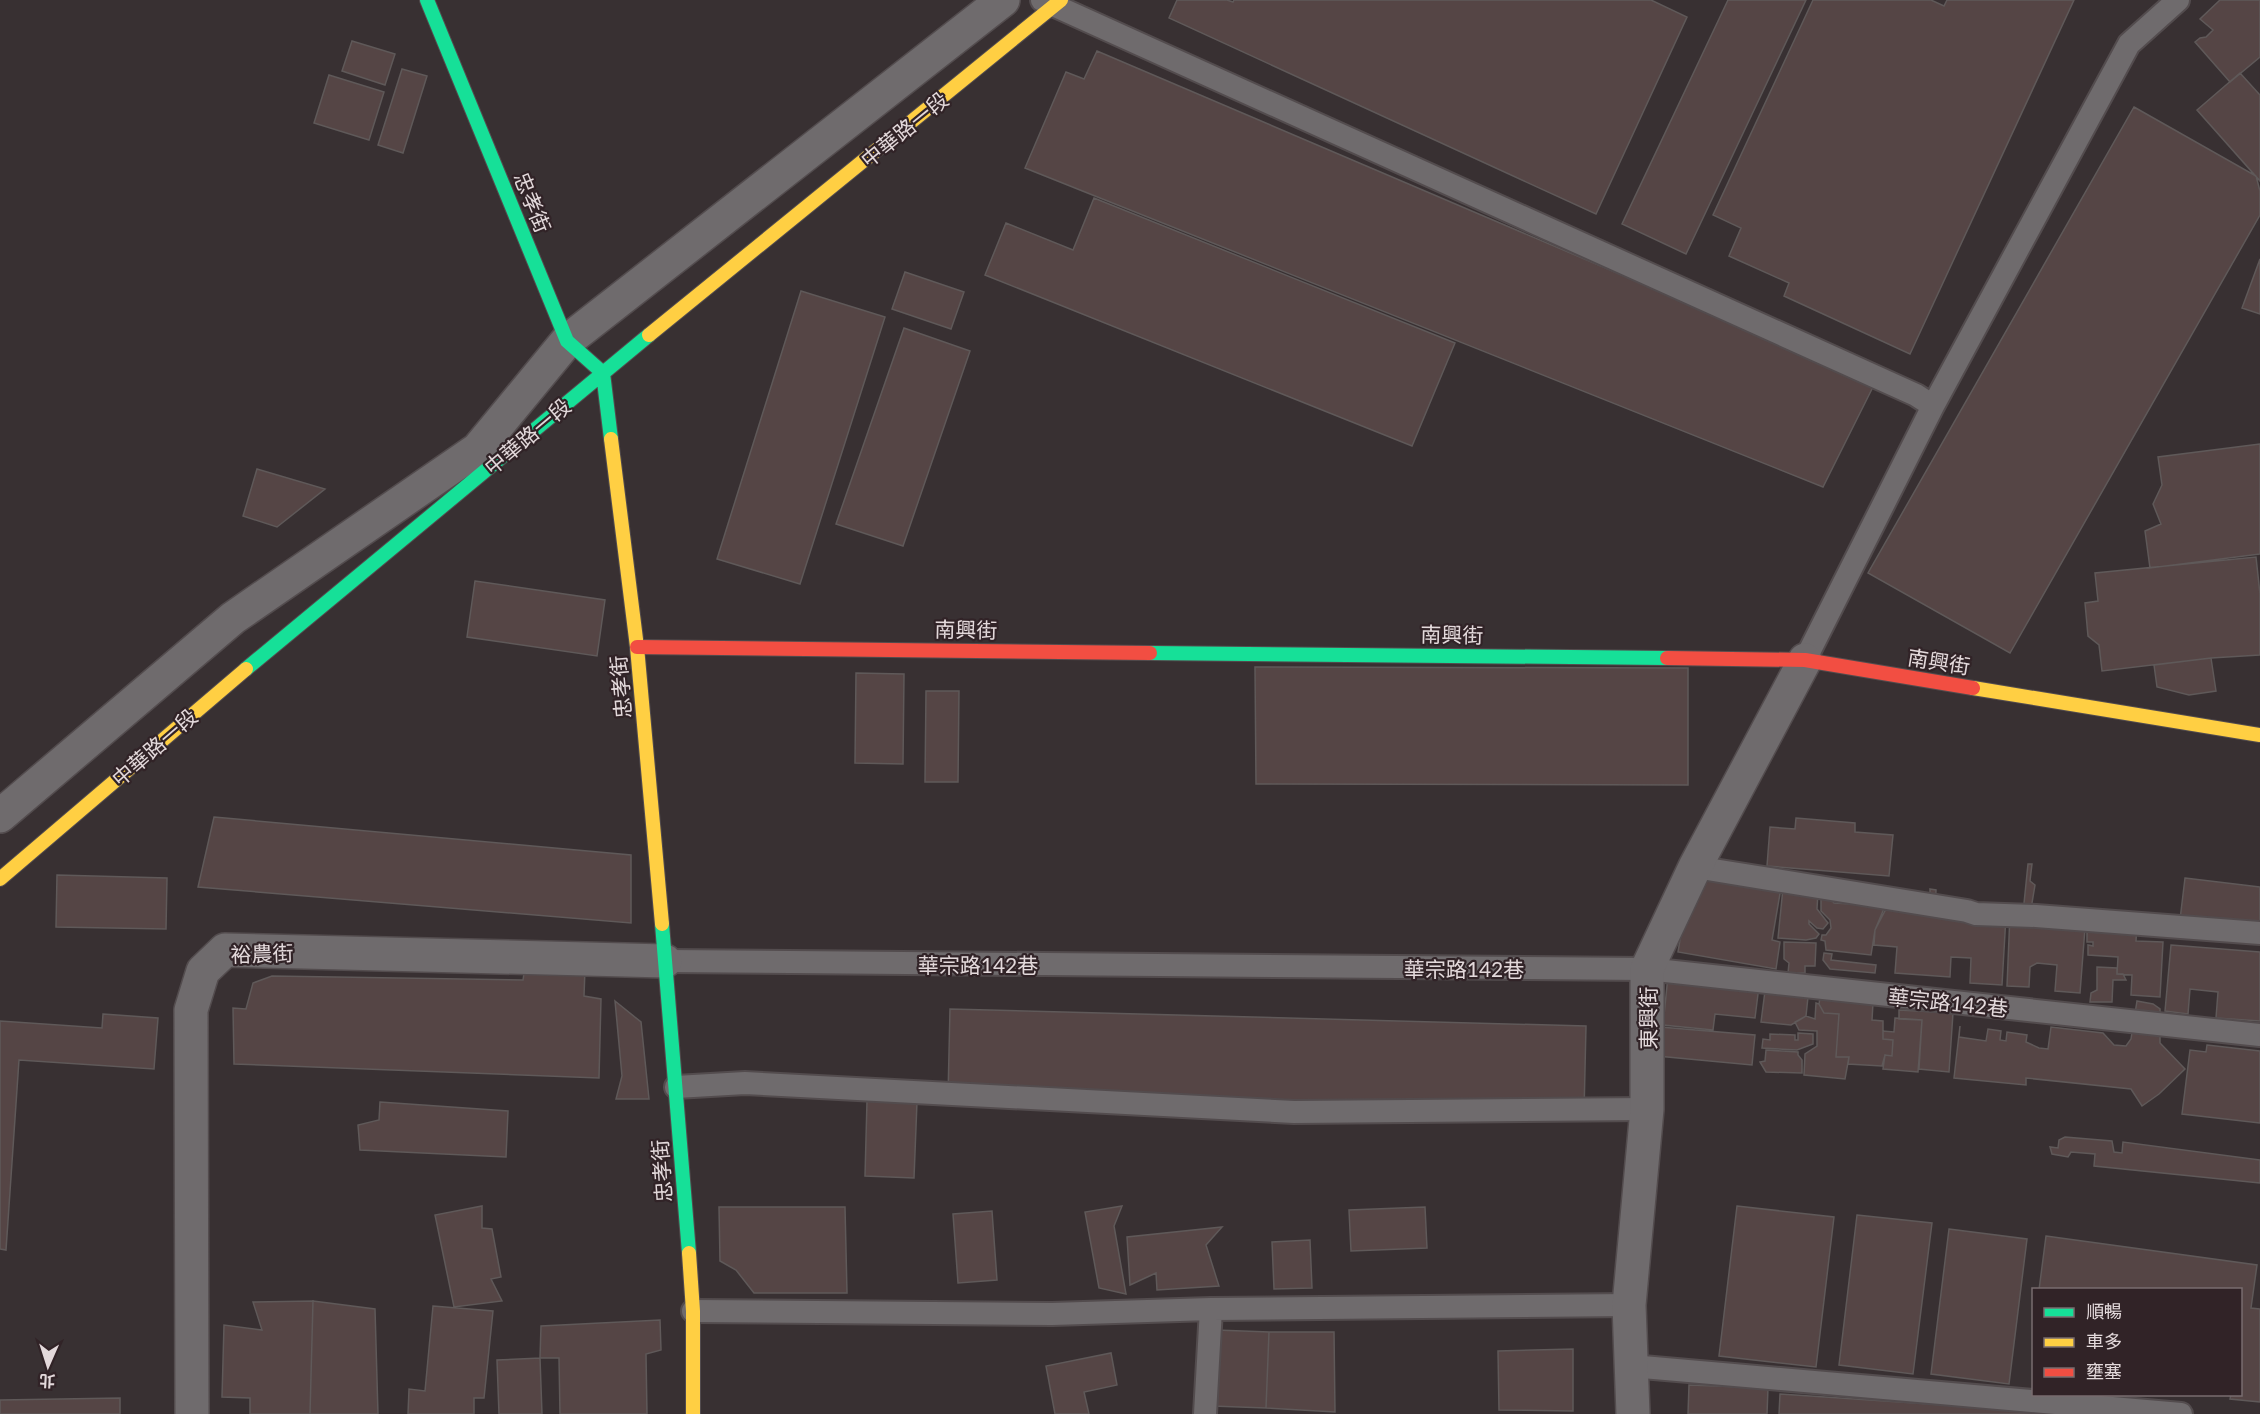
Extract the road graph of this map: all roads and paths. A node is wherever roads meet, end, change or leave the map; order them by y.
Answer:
1 (427, 0) edge
2 (1003, 0) edge
3 (2178, 0) edge
4 (1052, 2) edge
5 (567, 341) junction
6 (603, 373) junction
7 (1933, 406) junction
8 (637, 647) junction
9 (1805, 660) junction
10 (2260, 735) edge
11 (0, 816) edge
12 (1695, 867) junction
13 (0, 879) edge
14 (2260, 933) edge
15 (665, 961) junction
16 (1647, 969) junction
17 (2260, 1035) edge
18 (676, 1087) junction
19 (1647, 1109) junction
20 (1629, 1305) junction
21 (1211, 1309) junction
22 (693, 1311) junction
23 (1630, 1366) junction
24 (192, 1414) edge
25 (693, 1414) edge
26 (1205, 1414) edge
27 (1633, 1414) edge
28 (2181, 1414) edge

1 - 5 street, 忠孝街
2 - 5 street, 中華路一段
3 - 7 lane
4 - 6 street, 中華路一段
4 - 7 lane
5 - 6 street, 忠孝街
5 - 11 street, 中華路一段
6 - 8 street, 忠孝街
6 - 13 street, 中華路一段
7 - 9 lane
8 - 9 street, 南興街
8 - 15 street, 忠孝街
9 - 10 street, 南興街
9 - 12 street, 東興街
12 - 14 lane
12 - 16 street, 東興街
15 - 16 lane, 華宗路142巷
15 - 18 street, 忠孝街
15 - 24 street, 裕農街
16 - 17 lane, 華宗路142巷
16 - 19 street, 東興街
18 - 19 lane
18 - 22 street, 忠孝街
19 - 20 street, 東興街
20 - 21 lane
20 - 23 street, 東興街
21 - 22 lane
21 - 26 lane
22 - 25 street, 忠孝街
23 - 27 street, 東興街
23 - 28 lane

